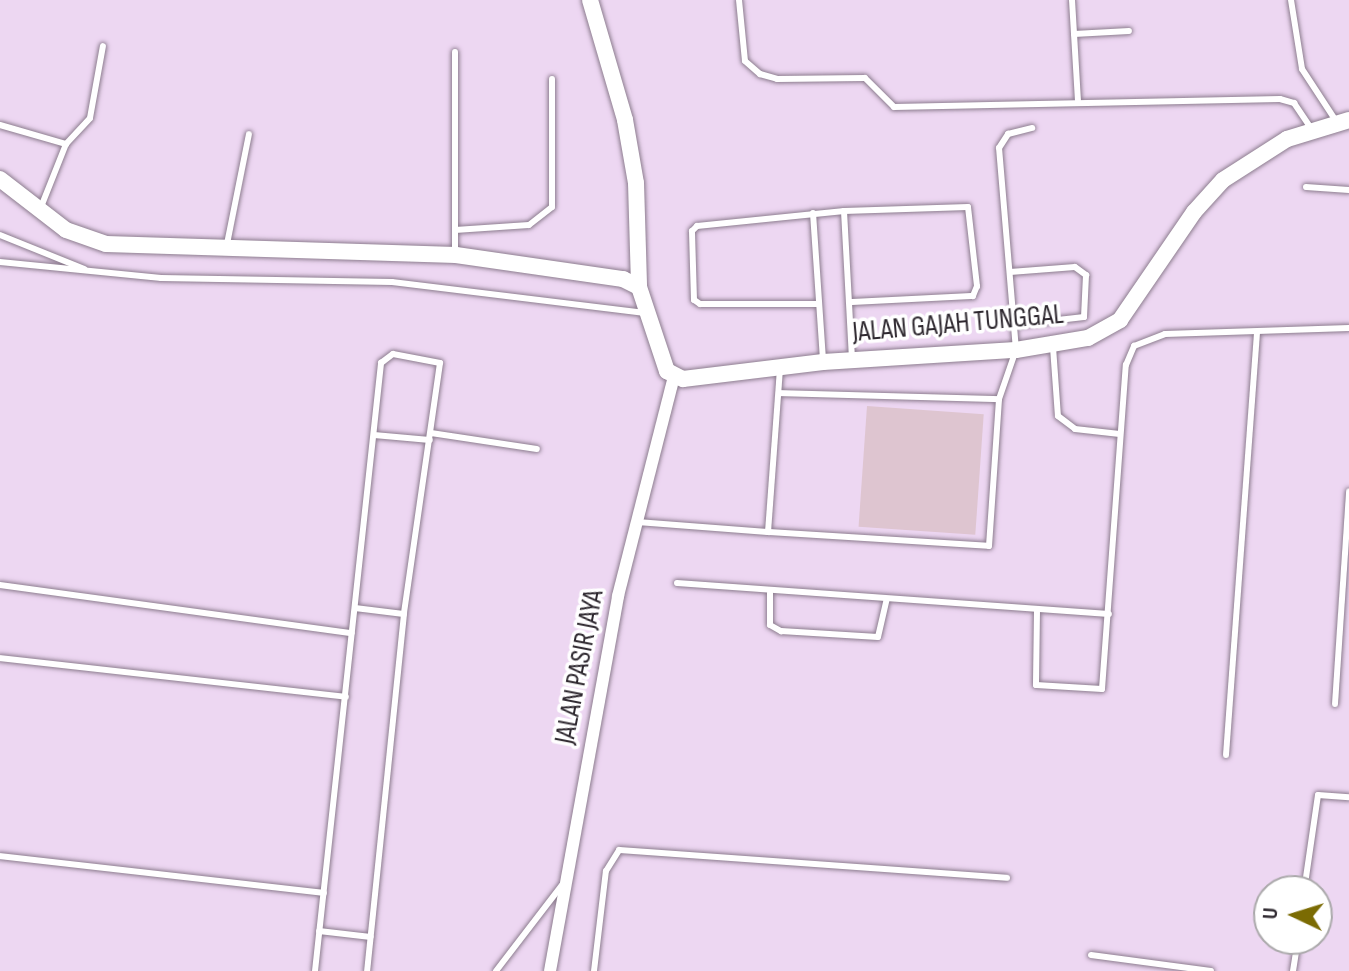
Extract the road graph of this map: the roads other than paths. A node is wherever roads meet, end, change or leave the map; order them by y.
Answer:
1 (590, 0) edge
2 (739, 0) edge
3 (1072, 0) edge
4 (1291, 0) edge
5 (1129, 31) dead end
6 (1074, 34) junction
7 (103, 46) dead end
8 (455, 52) dead end
9 (552, 79) dead end
10 (1078, 100) junction
11 (1343, 121) edge
12 (0, 125) edge
13 (1032, 128) dead end
14 (1312, 130) junction
15 (249, 134) dead end
16 (66, 144) junction
17 (0, 179) edge
18 (1306, 187) dead end
19 (1349, 190) edge
20 (39, 210) junction
21 (844, 211) junction
22 (813, 213) junction
23 (455, 230) junction
24 (0, 235) edge
25 (225, 252) junction
26 (456, 255) junction
27 (0, 262) edge
28 (91, 271) junction
29 (1010, 272) junction
30 (639, 287) junction
31 (850, 302) junction
32 (819, 304) junction
33 (648, 313) junction
34 (1014, 325) junction
35 (1349, 328) edge
36 (1257, 332) junction
37 (1053, 343) junction
38 (1016, 350) junction
39 (852, 360) junction
40 (823, 362) junction
41 (781, 367) junction
42 (674, 377) junction
43 (779, 393) junction
44 (999, 399) junction
45 (1120, 434) junction
46 (374, 435) junction
47 (430, 436) junction
48 (537, 449) dead end
49 (1349, 491) edge
50 (1348, 510) edge
51 (637, 522) junction
52 (768, 532) junction
53 (677, 583) dead end
54 (0, 585) edge
55 (770, 593) junction
56 (886, 601) junction
57 (355, 608) junction
58 (1037, 611) junction
59 (404, 614) junction
60 (1109, 614) junction
61 (352, 633) junction
62 (0, 658) edge
63 (346, 697) junction
64 (1335, 704) dead end
65 (1226, 755) dead end
66 (1349, 797) edge
67 (0, 856) edge
68 (1306, 875) edge
69 (1007, 878) dead end
70 (563, 884) junction
71 (324, 893) junction
72 (319, 931) junction
73 (371, 937) junction
74 (1091, 955) dead end
75 (315, 971) edge
76 (367, 971) edge
77 (496, 971) edge
78 (550, 971) edge
79 (594, 971) edge
80 (1211, 971) edge

1 - 30 street
2 - 10 lane
3 - 6 lane
4 - 11 lane
5 - 6 lane
6 - 10 lane
7 - 16 lane
8 - 23 lane
9 - 23 lane
10 - 14 lane
11 - 14 street, JALAN GAJAH TUNGGAL
12 - 16 lane
13 - 29 lane
14 - 37 street, JALAN GAJAH TUNGGAL
15 - 25 lane
16 - 20 lane
17 - 20 street
18 - 19 lane
20 - 25 street
21 - 22 lane
21 - 31 lane
21 - 31 lane
22 - 32 lane
22 - 32 lane
23 - 26 lane
24 - 28 lane
25 - 26 street
26 - 30 street
27 - 28 lane
28 - 33 lane
29 - 34 lane
29 - 34 lane
30 - 33 street
31 - 39 lane
32 - 40 lane
33 - 42 street
34 - 38 lane
35 - 36 lane
36 - 45 lane
36 - 65 lane
37 - 38 street, JALAN GAJAH TUNGGAL
37 - 45 lane
38 - 39 street, JALAN GAJAH TUNGGAL
38 - 44 lane
39 - 40 street, JALAN GAJAH TUNGGAL
40 - 41 street, JALAN GAJAH TUNGGAL
41 - 42 street, JALAN GAJAH TUNGGAL
41 - 43 lane
42 - 51 street, JALAN PASIR JAYA
43 - 44 lane
43 - 52 lane
44 - 52 lane
45 - 60 lane
46 - 47 lane
46 - 47 lane
46 - 57 lane
47 - 48 lane
47 - 59 lane
49 - 50 lane
50 - 64 lane
51 - 52 lane
51 - 70 street, JALAN PASIR JAYA
53 - 55 lane
54 - 61 lane
55 - 56 lane
55 - 56 lane
56 - 58 lane
57 - 59 lane
57 - 61 lane
58 - 60 lane
58 - 60 lane
59 - 73 lane
61 - 63 lane
62 - 63 lane
63 - 71 lane
66 - 68 lane
67 - 71 lane
69 - 79 lane
70 - 77 lane
70 - 78 street, JALAN PASIR JAYA
71 - 72 lane
72 - 73 lane
72 - 75 lane
73 - 76 lane
74 - 80 lane

